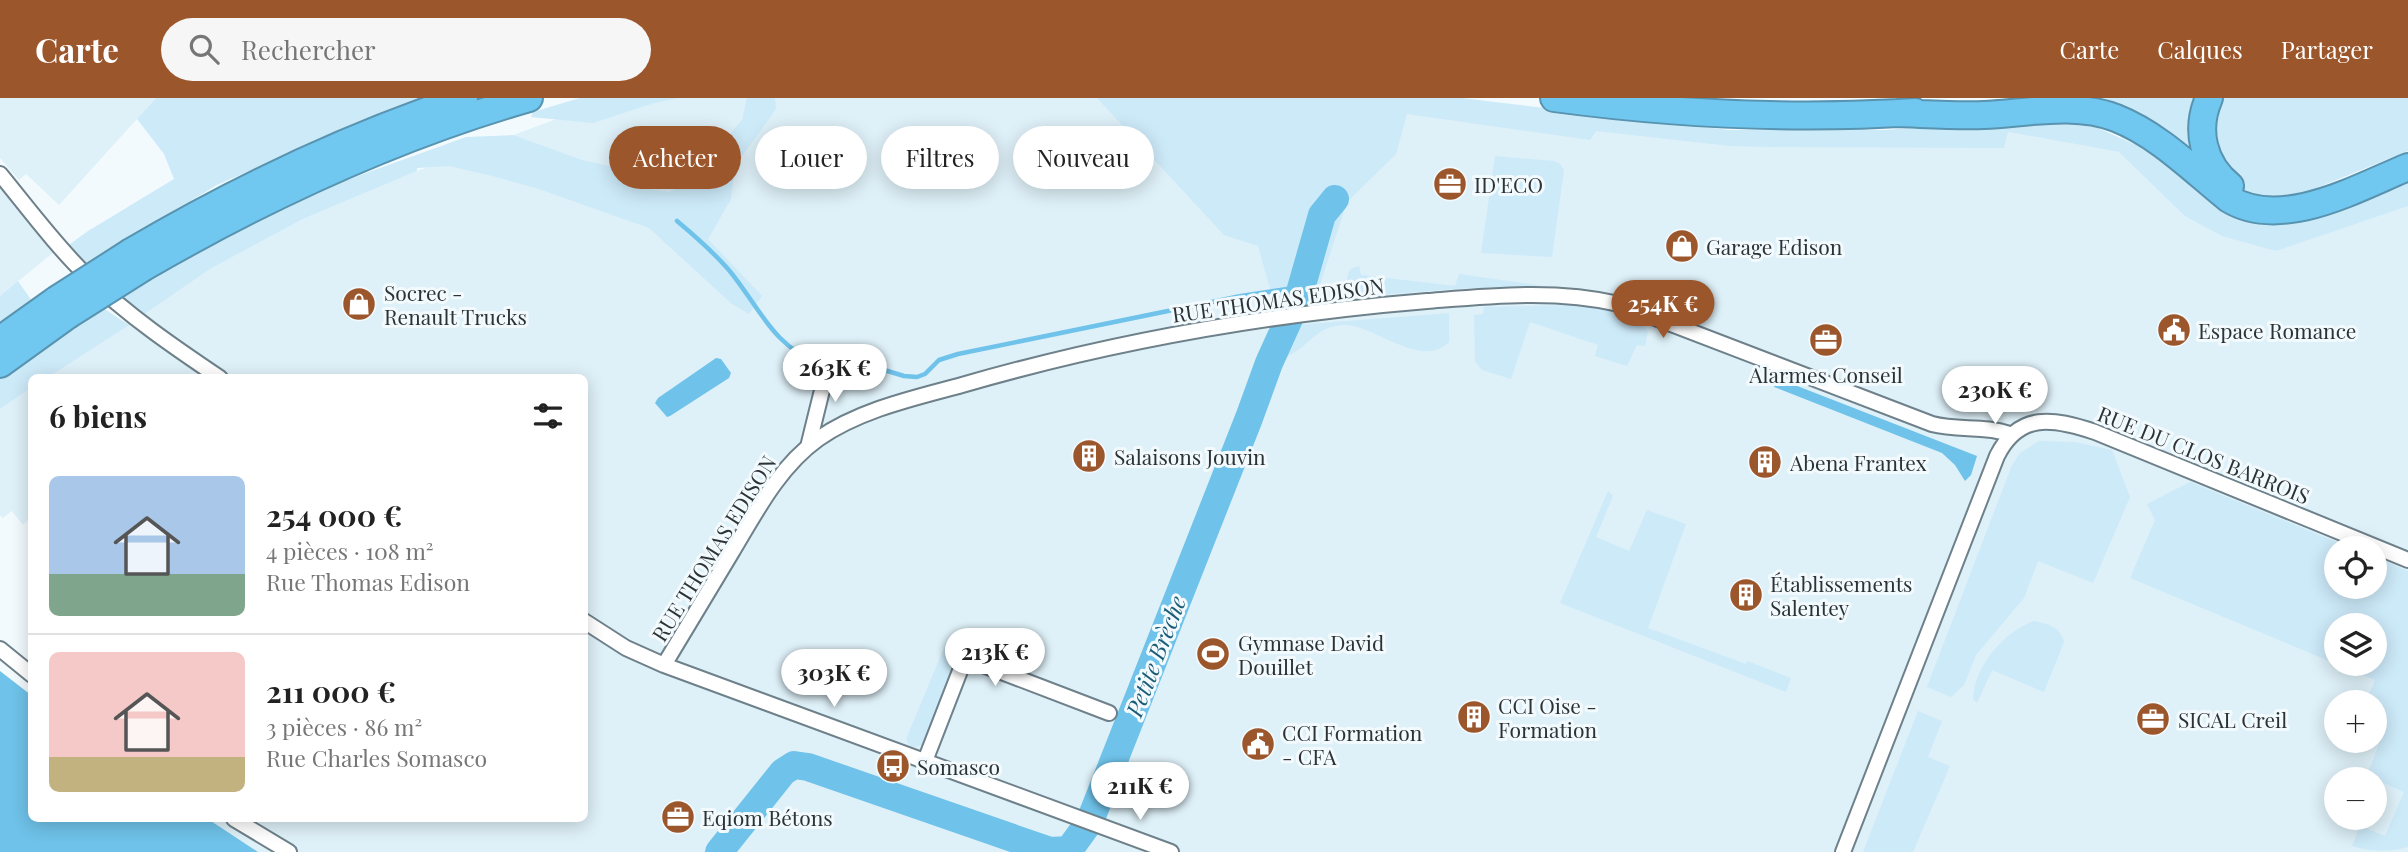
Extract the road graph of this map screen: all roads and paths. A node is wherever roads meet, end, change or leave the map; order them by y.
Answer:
1 (464, 98) edge
2 (529, 98) edge
3 (1554, 98) edge
4 (2036, 98) edge
5 (2209, 98) edge
6 (1898, 113) junction
7 (2408, 156) edge
8 (2408, 167) edge
9 (0, 174) edge
10 (137, 259) junction
11 (62, 308) junction
12 (0, 340) edge
13 (827, 356) dead end
14 (0, 364) edge
15 (214, 374) edge
16 (2010, 434) junction
17 (808, 447) junction
18 (2408, 560) edge
19 (588, 624) edge
20 (0, 649) edge
21 (664, 665) junction
22 (28, 672) edge
23 (1109, 713) dead end
24 (925, 761) junction
25 (239, 822) edge
26 (289, 852) edge
27 (1171, 852) edge
28 (1843, 852) edge

1 - 10 highway
2 - 10 highway
3 - 6 highway
4 - 6 highway
5 - 7 highway
6 - 8 highway
9 - 15 street
10 - 11 highway, bridge
11 - 12 highway
11 - 14 highway
13 - 17 street
16 - 17 street, RUE THOMAS EDISON
16 - 18 street, RUE DU CLOS BARROIS
16 - 28 street
17 - 21 street, RUE THOMAS EDISON
19 - 21 street
20 - 22 street
21 - 24 street
23 - 24 street
24 - 27 street
25 - 26 street

